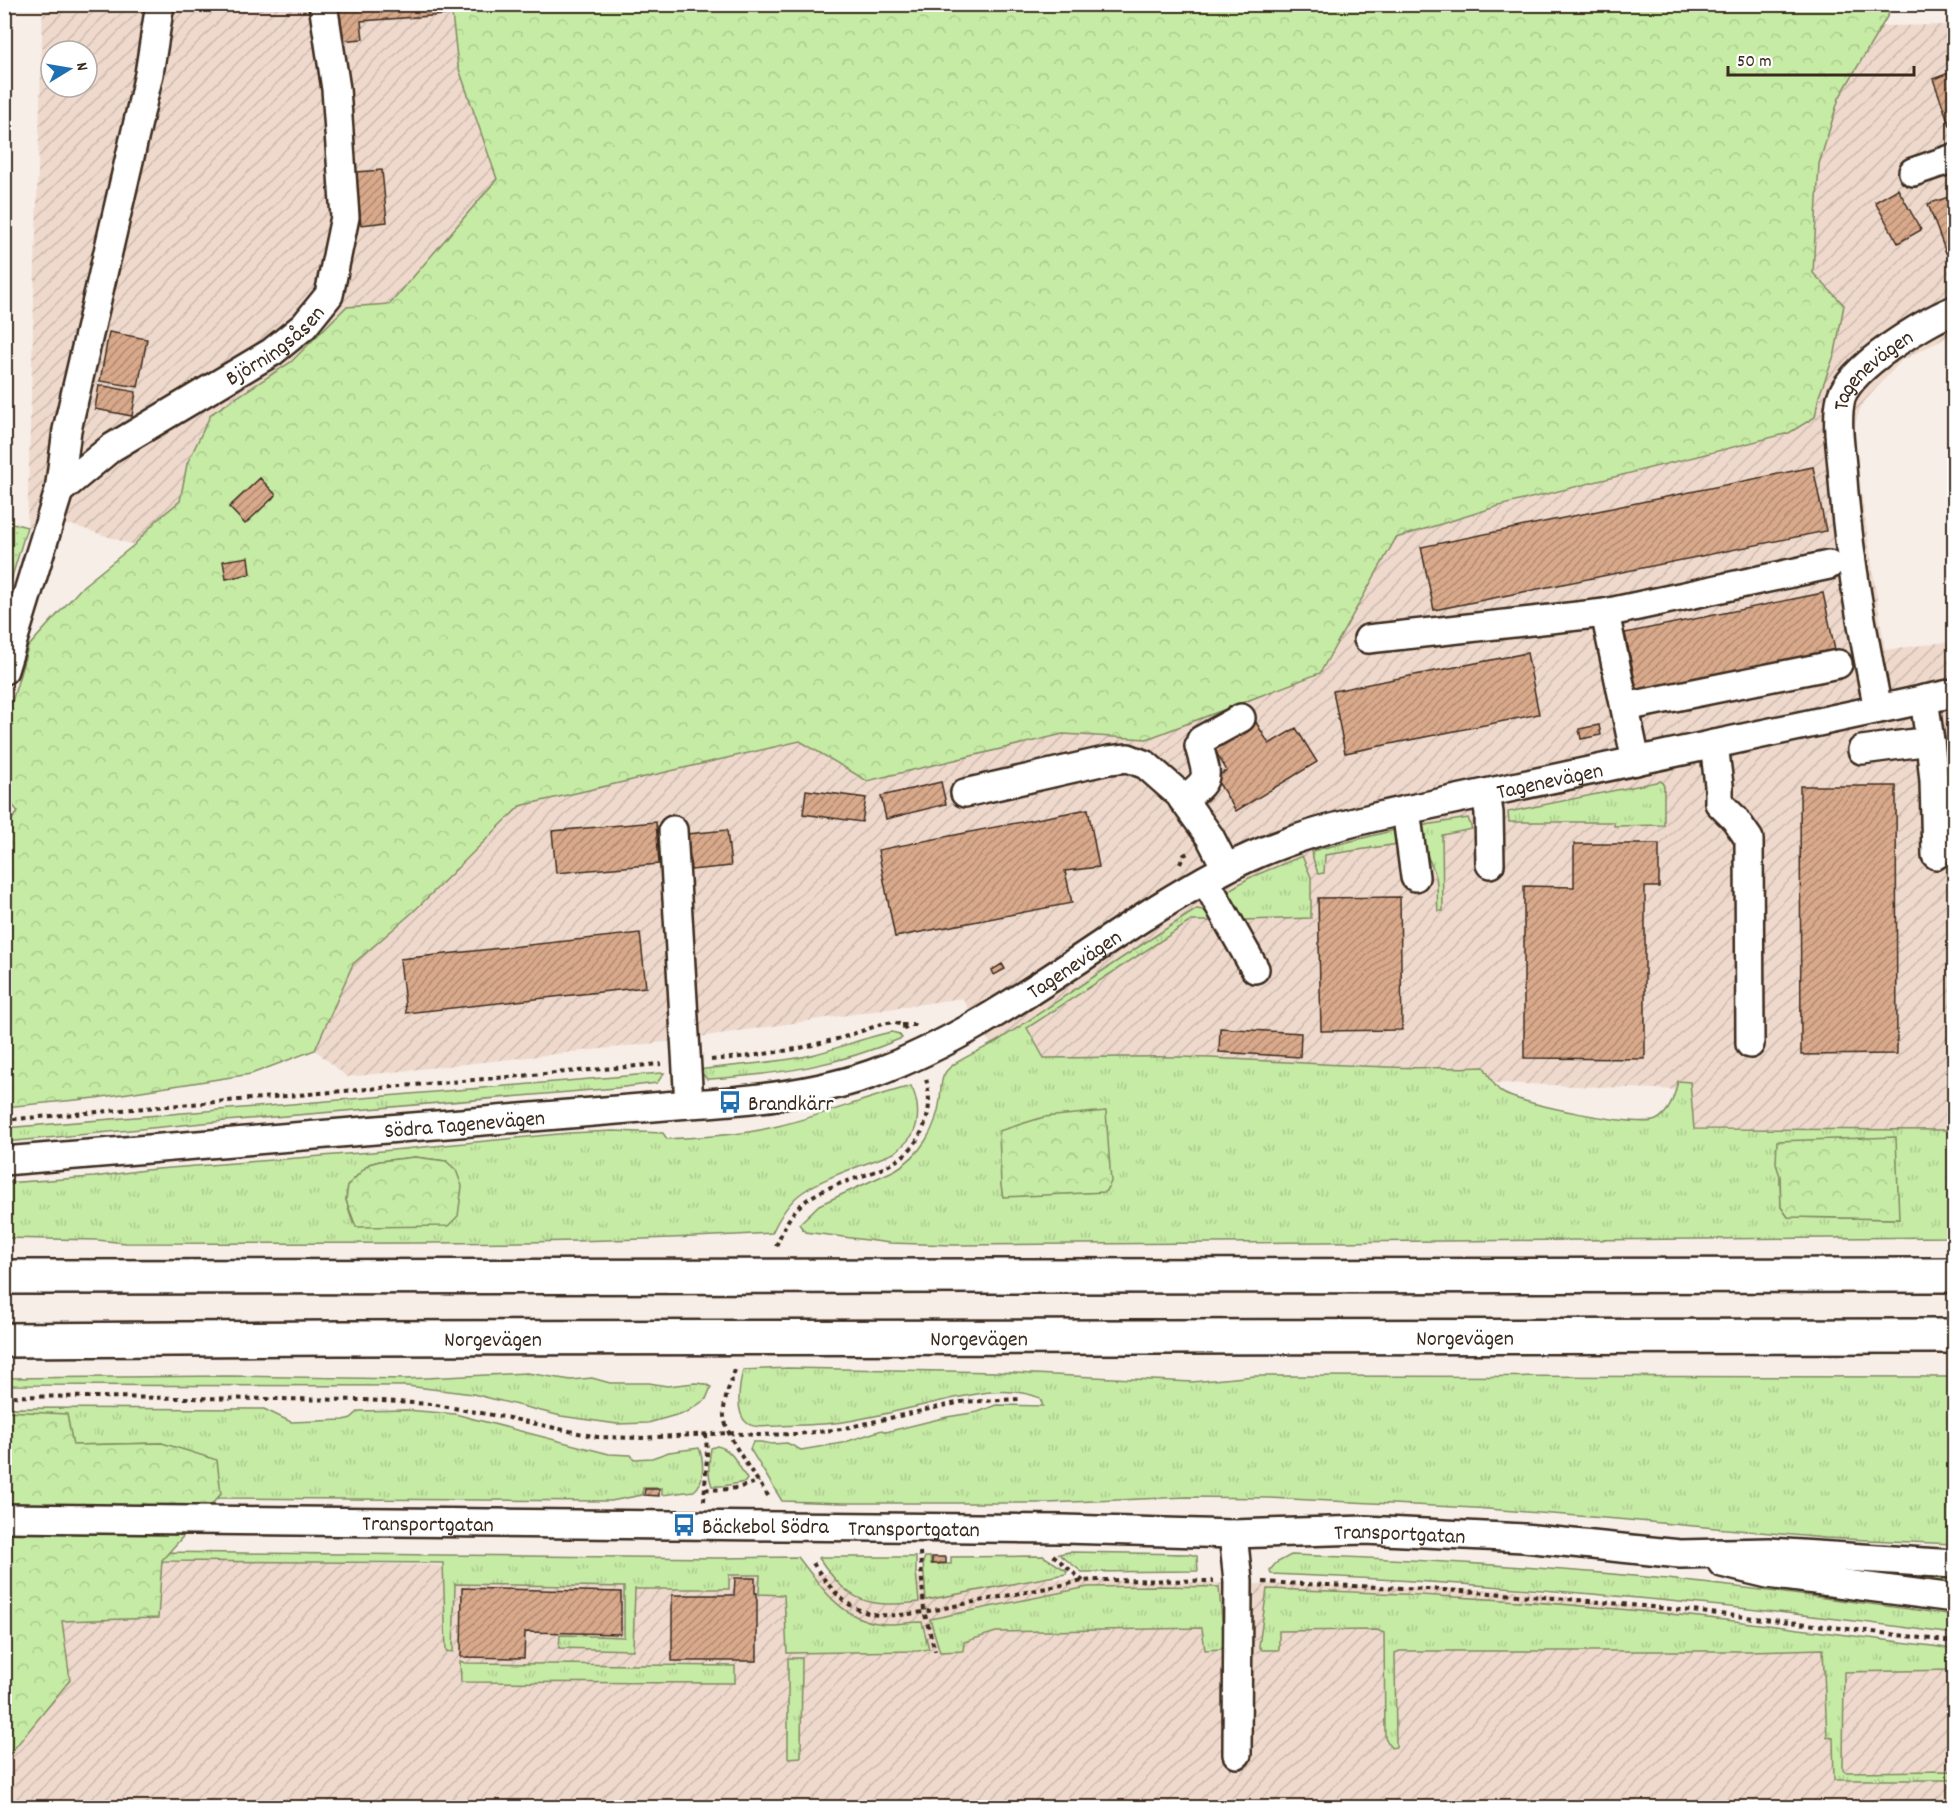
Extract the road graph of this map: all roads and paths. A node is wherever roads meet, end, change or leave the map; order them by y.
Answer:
1 (160, 4) edge
2 (323, 4) edge
3 (1954, 158) edge
4 (1913, 172) dead end
5 (1954, 310) edge
6 (59, 491) junction
7 (1829, 565) dead end
8 (1605, 613) junction
9 (1368, 639) dead end
10 (1838, 664) dead end
11 (4, 670) edge
12 (1954, 693) edge
13 (1924, 699) junction
14 (1625, 707) junction
15 (1878, 709) junction
16 (1241, 718) dead end
17 (1930, 741) junction
18 (1714, 744) junction
19 (1862, 750) dead end
20 (1636, 761) junction
21 (964, 793) dead end
22 (1486, 793) junction
23 (1183, 800) junction
24 (1406, 810) junction
25 (673, 831) dead end
26 (1936, 855) dead end
27 (1490, 864) dead end
28 (1216, 874) junction
29 (1415, 877) dead end
30 (1255, 969) dead end
31 (1750, 1044) dead end
32 (918, 1055) junction
33 (687, 1062) junction
34 (689, 1104) junction
35 (4, 1120) edge
36 (4, 1161) edge
37 (776, 1246) dead end
38 (1954, 1275) edge
39 (4, 1277) edge
40 (1954, 1336) edge
41 (4, 1340) edge
42 (735, 1370) dead end
43 (4, 1396) edge
44 (1021, 1399) dead end
45 (729, 1432) junction
46 (706, 1434) junction
47 (759, 1481) junction
48 (705, 1490) junction
49 (769, 1497) dead end
50 (704, 1501) dead end
51 (4, 1518) edge
52 (1233, 1534) junction
53 (920, 1551) dead end
54 (1051, 1553) dead end
55 (1680, 1554) junction
56 (813, 1563) dead end
57 (1954, 1564) edge
58 (1083, 1581) junction
59 (1238, 1581) junction
60 (1954, 1598) edge
61 (924, 1611) junction
62 (1954, 1642) edge
63 (935, 1651) dead end
64 (1237, 1754) dead end

1 - 6 street
2 - 6 street, Björningsåsen
3 - 4 street
5 - 15 street, Tagenevägen
6 - 11 street
7 - 8 street
8 - 9 street
8 - 14 street
10 - 14 street
12 - 13 street, Tagenevägen
13 - 15 street, Tagenevägen
13 - 17 street
14 - 20 street
15 - 18 street, Tagenevägen
16 - 23 street
17 - 19 street
17 - 26 street
18 - 20 street, Tagenevägen
18 - 31 street
20 - 22 street, Tagenevägen
21 - 23 street
22 - 24 street, Tagenevägen
22 - 27 street
23 - 28 street
24 - 28 street, Tagenevägen
24 - 29 street
25 - 33 street
28 - 30 street
28 - 32 street, Tagenevägen
32 - 33 path
32 - 34 street, Södra Tagenevägen
32 - 37 path
33 - 34 street
33 - 35 path
34 - 36 street, Södra Tagenevägen
38 - 39 highway
40 - 41 highway, Norgevägen
42 - 45 path
43 - 46 path
44 - 45 path
45 - 46 path
45 - 47 path
46 - 48 path
47 - 48 path
47 - 49 path
48 - 50 path
51 - 52 street, Transportgatan
52 - 55 street, Transportgatan
52 - 59 street
53 - 61 path
54 - 58 path
55 - 57 street, Transportgatan
55 - 60 street, Transportgatan
56 - 61 path
58 - 59 path
58 - 61 path
59 - 62 path
59 - 64 street
61 - 63 path

